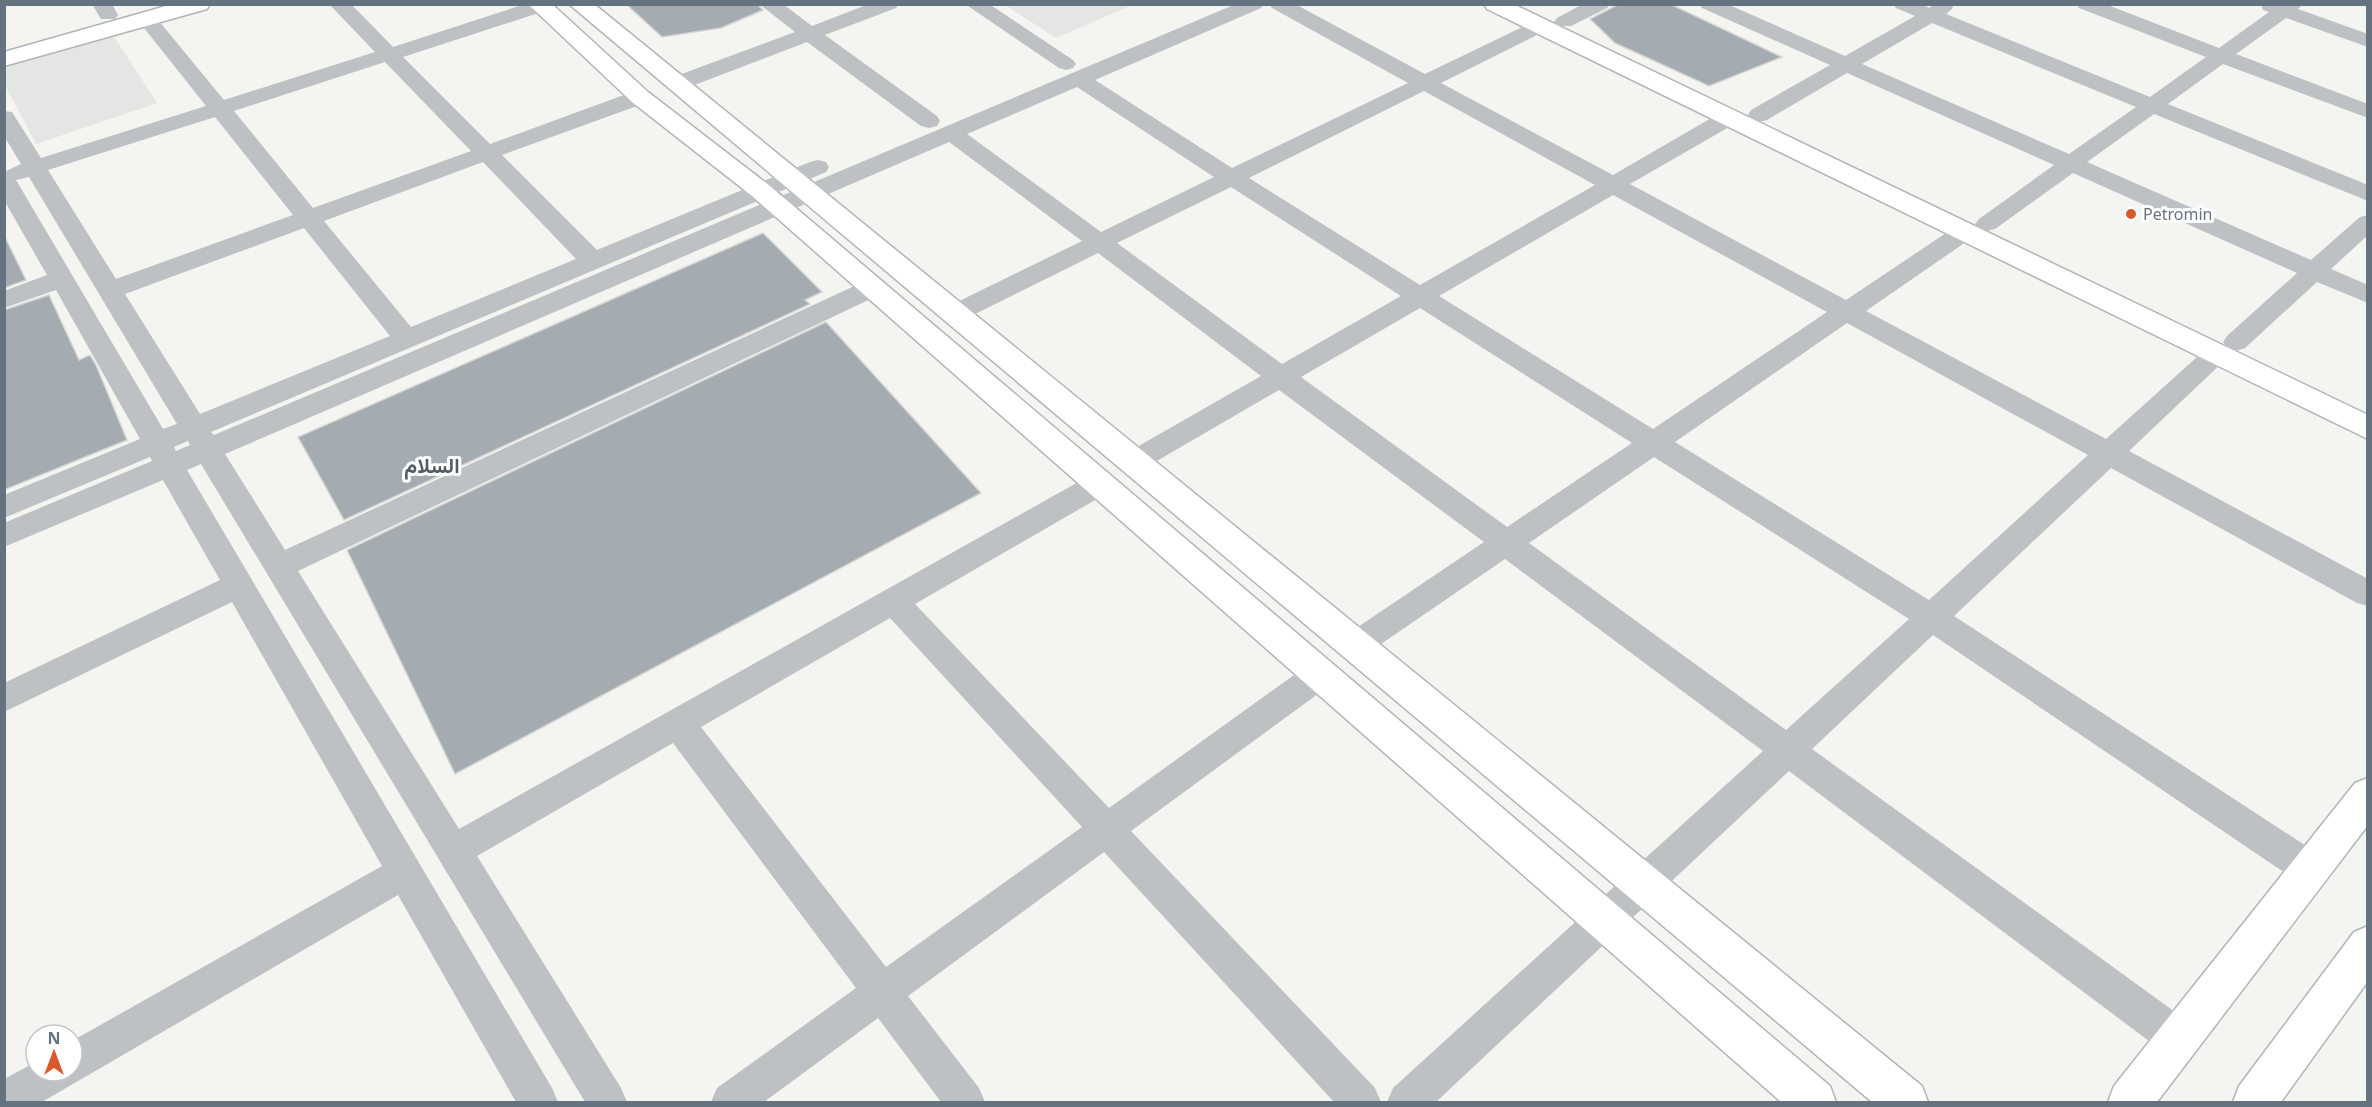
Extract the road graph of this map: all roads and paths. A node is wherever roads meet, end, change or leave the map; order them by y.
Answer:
1 (199, 4) edge
2 (339, 4) edge
3 (580, 4) edge
4 (769, 4) edge
5 (845, 4) edge
6 (889, 4) edge
7 (975, 4) edge
8 (1208, 4) edge
9 (1254, 4) edge
10 (1279, 4) edge
11 (1495, 4) edge
12 (1600, 4) edge
13 (1709, 4) edge
14 (1903, 4) edge
15 (1948, 4) edge
16 (2086, 4) edge
17 (540, 5) edge
18 (2281, 6) edge
19 (105, 10) edge
20 (147, 12) edge
21 (1930, 15) junction
22 (1544, 18) edge
23 (802, 28) junction
24 (2367, 41) edge
25 (4, 44) edge
26 (388, 54) junction
27 (2220, 56) junction
28 (4, 59) edge
29 (1845, 64) junction
30 (1072, 71) junction
31 (670, 79) junction
32 (1424, 83) junction
33 (633, 91) junction
34 (2151, 106) junction
35 (219, 108) junction
36 (2367, 112) edge
37 (1759, 115) junction
38 (4, 117) edge
39 (1728, 117) junction
40 (940, 127) junction
41 (480, 147) junction
42 (2070, 164) junction
43 (35, 167) junction
44 (4, 178) edge
45 (1232, 178) junction
46 (1612, 185) junction
47 (785, 193) junction
48 (2367, 194) edge
49 (303, 211) junction
50 (2367, 222) edge
51 (1976, 228) junction
52 (1100, 243) junction
53 (592, 261) junction
54 (2314, 271) junction
55 (62, 279) junction
56 (106, 282) junction
57 (872, 288) junction
58 (2367, 295) edge
59 (1420, 296) junction
60 (4, 300) edge
61 (1846, 312) junction
62 (954, 314) junction
63 (407, 339) junction
64 (2226, 348) junction
65 (1280, 377) junction
66 (2367, 405) edge
67 (2367, 428) edge
68 (201, 438) junction
69 (1654, 443) junction
70 (2108, 453) junction
71 (164, 454) junction
72 (1133, 462) junction
73 (1099, 484) junction
74 (4, 507) edge
75 (4, 536) edge
76 (1506, 543) junction
77 (280, 566) junction
78 (239, 585) junction
79 (2367, 594) edge
80 (893, 601) junction
81 (1931, 617) junction
82 (1354, 646) junction
83 (1319, 675) junction
84 (4, 698) edge
85 (678, 723) junction
86 (1787, 750) junction
87 (2367, 795) edge
88 (1106, 830) junction
89 (453, 851) junction
90 (2310, 869) junction
91 (405, 872) junction
92 (1642, 885) junction
93 (1603, 921) junction
94 (2367, 946) edge
95 (882, 993) junction
96 (2179, 1039) junction
97 (84, 1056) edge
98 (37, 1083) edge
99 (2262, 1100) edge
100 (4, 1102) edge
101 (538, 1102) edge
102 (607, 1102) edge
103 (731, 1102) edge
104 (965, 1102) edge
105 (1361, 1102) edge
106 (1407, 1102) edge
107 (1814, 1102) edge
108 (1906, 1102) edge
109 (2130, 1102) edge

1 - 20 main road
2 - 26 street
3 - 31 main road
4 - 23 street
5 - 23 street
6 - 23 street
7 - 30 street
8 - 30 street
9 - 30 street
10 - 32 street
11 - 22 main road
12 - 22 street
13 - 29 street
14 - 21 street
15 - 21 street
16 - 27 street
17 - 26 street
17 - 33 main road
18 - 24 street
18 - 27 street
19 - 20 main road
19 - 25 main road
20 - 28 main road
20 - 35 street
21 - 29 street
21 - 34 street
22 - 32 street
22 - 37 main road
22 - 39 main road
23 - 31 street
23 - 40 street
26 - 35 street
26 - 41 street
27 - 34 street
27 - 36 street
29 - 37 street
29 - 42 street
30 - 40 street
30 - 45 street
31 - 47 main road
32 - 45 street
32 - 46 street
33 - 41 street
33 - 47 main road
34 - 42 street
34 - 48 street
35 - 43 street
35 - 49 street
37 - 51 main road
38 - 43 street
39 - 46 street
39 - 51 main road
40 - 47 street
40 - 52 street
41 - 49 street
41 - 53 street
42 - 51 street
42 - 54 street
43 - 44 street
43 - 56 street
44 - 55 street
45 - 52 street
45 - 59 street
46 - 59 street
46 - 61 street
47 - 53 street
47 - 57 main road
47 - 62 main road
47 - 68 street
49 - 56 street
49 - 63 street
50 - 54 street
51 - 61 street
51 - 64 main road
52 - 62 street
52 - 65 street
53 - 63 street
54 - 58 street
54 - 64 street
55 - 60 street
55 - 71 street
56 - 68 street
57 - 73 main road
57 - 77 street
59 - 65 street
59 - 69 street
61 - 69 street
61 - 70 street
62 - 72 main road
63 - 68 street
64 - 66 main road
64 - 67 main road
64 - 70 street
65 - 72 street
65 - 76 street
68 - 71 street
68 - 77 street
69 - 76 street
69 - 81 street
70 - 79 street
70 - 81 street
71 - 74 street
71 - 75 street
71 - 78 street
72 - 82 main road
73 - 80 street
73 - 83 main road
76 - 82 street
76 - 86 street
77 - 89 street
78 - 84 street
78 - 91 street
80 - 85 street
80 - 88 street
81 - 86 street
81 - 90 street
82 - 92 main road
83 - 88 street
83 - 93 main road
85 - 89 street
85 - 95 street
86 - 92 street
86 - 96 street
87 - 90 main road
88 - 95 street
88 - 105 street
89 - 102 street
90 - 96 main road
91 - 97 street
91 - 101 street
92 - 93 street
92 - 108 main road
93 - 106 street
93 - 107 main road
94 - 99 main road
95 - 103 street
95 - 104 street
96 - 109 main road
98 - 100 street

